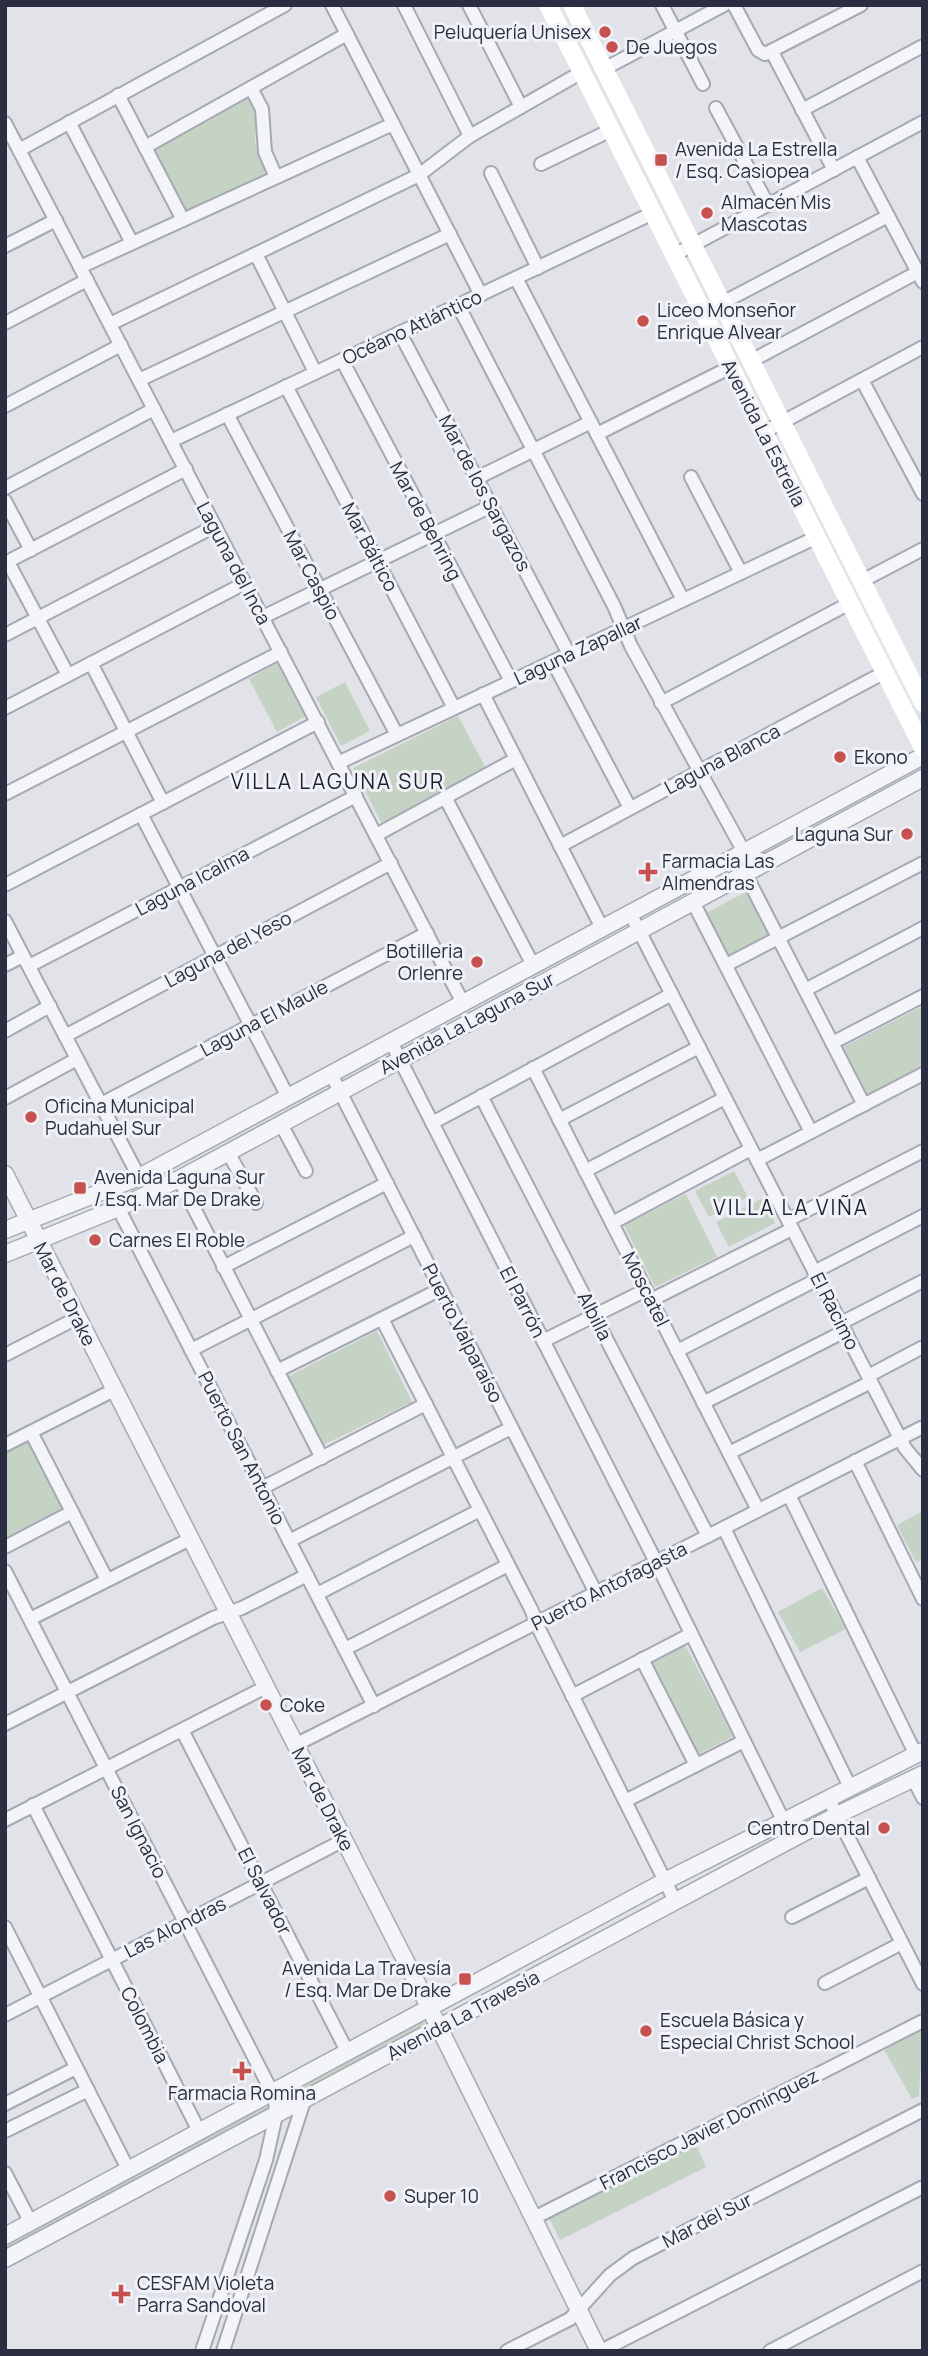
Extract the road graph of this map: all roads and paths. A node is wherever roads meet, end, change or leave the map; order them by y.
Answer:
1 (285, 5) edge
2 (332, 5) edge
3 (404, 5) edge
4 (469, 5) edge
5 (548, 5) edge
6 (572, 5) edge
7 (662, 5) edge
8 (723, 5) edge
9 (734, 5) edge
10 (861, 5) edge
11 (675, 31) junction
12 (347, 34) junction
13 (923, 46) edge
14 (767, 53) junction
15 (604, 69) junction
16 (582, 72) junction
17 (704, 84) dead end
18 (251, 88) junction
19 (118, 95) junction
20 (521, 107) junction
21 (716, 108) dead end
22 (802, 110) junction
23 (69, 122) junction
24 (923, 122) edge
25 (5, 123) edge
26 (393, 124) junction
27 (611, 130) junction
28 (470, 136) junction
29 (145, 147) junction
30 (19, 150) junction
31 (857, 158) junction
32 (541, 164) dead end
33 (834, 170) junction
34 (491, 173) dead end
35 (419, 175) junction
36 (275, 177) junction
37 (768, 205) junction
38 (653, 213) junction
39 (888, 216) junction
40 (56, 220) junction
41 (183, 220) junction
42 (450, 234) junction
43 (132, 243) junction
44 (692, 245) junction
45 (5, 246) edge
46 (256, 254) junction
47 (674, 255) junction
48 (80, 267) junction
49 (538, 268) junction
50 (920, 277) edge
51 (516, 278) junction
52 (87, 280) junction
53 (481, 295) junction
54 (722, 303) junction
55 (458, 305) junction
56 (285, 312) junction
57 (5, 323) edge
58 (110, 324) junction
59 (400, 333) junction
60 (121, 345) junction
61 (923, 347) edge
62 (342, 360) junction
63 (751, 361) junction
64 (731, 367) junction
65 (315, 373) junction
66 (139, 380) junction
67 (862, 380) junction
68 (286, 386) junction
69 (5, 405) edge
70 (154, 409) junction
71 (227, 414) junction
72 (782, 422) junction
73 (594, 428) junction
74 (764, 432) junction
75 (171, 441) junction
76 (534, 450) junction
77 (186, 469) junction
78 (691, 477) dead end
79 (477, 478) junction
80 (5, 488) edge
81 (923, 494) edge
82 (5, 501) edge
83 (491, 506) junction
84 (215, 526) junction
85 (433, 534) junction
86 (817, 537) junction
87 (923, 549) edge
88 (31, 550) junction
89 (377, 561) junction
90 (7, 563) edge
91 (741, 572) junction
92 (862, 581) junction
93 (245, 583) junction
94 (320, 589) junction
95 (683, 600) junction
96 (850, 603) junction
97 (262, 617) junction
98 (38, 618) junction
99 (624, 628) junction
100 (5, 635) edge
101 (281, 652) junction
102 (569, 654) junction
103 (553, 662) junction
104 (91, 663) junction
105 (885, 672) junction
106 (68, 675) junction
107 (511, 681) junction
108 (483, 694) junction
109 (661, 703) junction
110 (923, 703) edge
111 (5, 708) edge
112 (454, 708) junction
113 (317, 722) junction
114 (127, 732) junction
115 (397, 735) junction
116 (923, 748) edge
117 (923, 756) edge
118 (516, 759) junction
119 (338, 763) junction
120 (698, 772) junction
121 (923, 778) edge
122 (5, 794) edge
123 (356, 796) junction
124 (445, 797) junction
125 (163, 803) junction
126 (630, 808) junction
127 (141, 814) junction
128 (376, 835) junction
129 (560, 846) junction
130 (744, 852) junction
131 (767, 862) junction
132 (391, 863) junction
133 (923, 863) edge
134 (745, 873) junction
135 (5, 885) edge
136 (179, 888) junction
137 (693, 902) junction
138 (630, 913) junction
139 (5, 921) edge
140 (602, 928) junction
141 (923, 928) edge
142 (639, 931) junction
143 (427, 933) junction
144 (778, 938) junction
145 (215, 956) junction
146 (26, 961) junction
147 (5, 965) edge
148 (533, 965) junction
149 (726, 965) junction
150 (805, 990) junction
151 (671, 994) junction
152 (923, 996) edge
153 (463, 1003) junction
154 (50, 1006) junction
155 (251, 1026) junction
156 (5, 1031) edge
157 (65, 1036) junction
158 (391, 1042) junction
159 (832, 1043) junction
160 (699, 1047) junction
161 (77, 1059) junction
162 (400, 1060) junction
163 (533, 1068) junction
164 (331, 1074) junction
165 (923, 1074) edge
166 (340, 1092) junction
167 (481, 1096) junction
168 (288, 1097) junction
169 (5, 1098) edge
170 (725, 1098) junction
171 (101, 1104) junction
172 (864, 1105) junction
173 (559, 1120) junction
174 (432, 1123) junction
175 (281, 1124) junction
176 (811, 1132) junction
177 (228, 1152) junction
178 (923, 1152) edge
179 (754, 1154) junction
180 (306, 1171) dead end
181 (585, 1171) junction
182 (5, 1174) edge
183 (139, 1177) junction
184 (178, 1178) junction
185 (387, 1183) junction
186 (109, 1190) junction
187 (256, 1203) dead end
188 (118, 1208) junction
189 (923, 1216) edge
190 (28, 1219) junction
191 (612, 1223) junction
192 (790, 1224) junction
193 (5, 1230) edge
194 (414, 1236) junction
195 (37, 1240) junction
196 (5, 1254) edge
197 (223, 1266) junction
198 (816, 1276) junction
199 (923, 1281) edge
200 (441, 1289) junction
201 (648, 1295) junction
202 (594, 1315) junction
203 (77, 1318) junction
204 (250, 1319) junction
205 (382, 1319) junction
206 (843, 1327) junction
207 (543, 1341) junction
208 (923, 1347) edge
209 (191, 1350) junction
210 (677, 1351) junction
211 (5, 1355) edge
212 (277, 1371) junction
213 (869, 1379) junction
214 (114, 1390) junction
215 (704, 1403) junction
216 (426, 1404) junction
217 (923, 1427) edge
218 (511, 1428) junction
219 (31, 1432) junction
220 (900, 1438) junction
221 (5, 1445) edge
222 (729, 1453) junction
223 (453, 1457) junction
224 (322, 1458) junction
225 (855, 1461) junction
226 (923, 1470) edge
227 (262, 1488) junction
228 (789, 1494) junction
229 (480, 1510) junction
230 (758, 1510) junction
231 (72, 1512) junction
232 (724, 1528) junction
233 (708, 1536) junction
234 (190, 1538) junction
235 (289, 1541) junction
236 (5, 1547) edge
237 (656, 1562) junction
238 (508, 1565) junction
239 (5, 1571) edge
240 (307, 1575) junction
241 (107, 1580) junction
242 (596, 1593) junction
243 (317, 1594) junction
244 (923, 1599) edge
245 (228, 1613) junction
246 (30, 1619) junction
247 (536, 1623) junction
248 (691, 1634) junction
249 (345, 1649) junction
250 (642, 1660) junction
251 (265, 1687) junction
252 (68, 1692) junction
253 (572, 1696) junction
254 (374, 1706) junction
255 (5, 1724) edge
256 (182, 1730) junction
257 (744, 1741) junction
258 (295, 1745) junction
259 (920, 1753) edge
260 (696, 1765) junction
261 (106, 1768) junction
262 (918, 1776) edge
263 (850, 1787) junction
264 (828, 1798) junction
265 (923, 1798) edge
266 (625, 1801) junction
267 (33, 1805) junction
268 (837, 1815) junction
269 (5, 1819) edge
270 (783, 1820) junction
271 (344, 1840) junction
272 (869, 1878) junction
273 (666, 1881) junction
274 (261, 1883) junction
275 (675, 1901) junction
276 (792, 1917) dead end
277 (185, 1922) junction
278 (5, 1927) edge
279 (902, 1943) junction
280 (112, 1959) junction
281 (825, 1983) dead end
282 (923, 1984) edge
283 (40, 1997) junction
284 (430, 2009) junction
285 (5, 2015) edge
286 (923, 2021) edge
287 (439, 2028) junction
288 (348, 2053) junction
289 (76, 2068) junction
290 (88, 2090) junction
291 (273, 2093) junction
292 (304, 2101) junction
293 (5, 2104) edge
294 (923, 2110) edge
295 (276, 2115) junction
296 (5, 2131) edge
297 (200, 2133) junction
298 (129, 2171) junction
299 (5, 2172) edge
300 (923, 2187) edge
301 (534, 2218) junction
302 (31, 2222) junction
303 (5, 2236) edge
304 (5, 2259) edge
305 (923, 2271) edge
306 (579, 2311) junction
307 (202, 2351) edge
308 (223, 2351) edge
309 (507, 2351) edge
310 (600, 2351) edge
311 (770, 2351) edge

1 - 19 street
2 - 12 street
3 - 28 street
4 - 20 street
5 - 16 main road, Avenida La Estrella
6 - 15 main road, Avenida La Estrella
7 - 11 street
8 - 11 street
9 - 14 street
10 - 14 street
11 - 15 street
11 - 17 street
12 - 18 street
12 - 26 street
13 - 22 street
14 - 22 street
15 - 44 main road, Avenida La Estrella
16 - 20 street
16 - 27 main road, Avenida La Estrella
18 - 29 street
18 - 36 street
19 - 23 street
19 - 29 street
20 - 28 street
21 - 37 street
22 - 33 street
23 - 30 street
23 - 43 street
24 - 31 street
25 - 30 street, Laguna del Inca
26 - 35 street
26 - 36 street
27 - 32 street
27 - 38 main road, Avenida La Estrella
28 - 35 street
29 - 41 street
30 - 40 street, Laguna del Inca
31 - 33 street
31 - 39 street
33 - 37 street
34 - 49 street
35 - 42 street
35 - 46 street
36 - 41 street
37 - 44 street
38 - 47 main road, Avenida La Estrella
38 - 49 street, Océano Atlántico
39 - 50 street
39 - 54 street
40 - 45 street
40 - 48 street, Laguna del Inca
41 - 43 street
42 - 53 street
42 - 56 street
43 - 48 street
44 - 47 street
44 - 54 main road, Avenida La Estrella
46 - 56 street
46 - 58 street
47 - 64 main road, Avenida La Estrella
48 - 52 street, Laguna del Inca
49 - 51 street, Océano Atlántico
50 - 63 street
51 - 53 street, Océano Atlántico
51 - 73 street
52 - 57 street
52 - 58 street, Laguna del Inca
53 - 55 street, Océano Atlántico
54 - 63 main road, Avenida La Estrella
55 - 59 street, Océano Atlántico
55 - 76 street
56 - 65 street
56 - 66 street
58 - 60 street, Laguna del Inca
59 - 62 street, Océano Atlántico
59 - 79 street, Mar de los Sargazos
60 - 66 street, Laguna del Inca
60 - 69 street
61 - 67 street
62 - 65 street, Océano Atlántico
62 - 85 street, Mar de Behring
63 - 72 main road, Avenida La Estrella
64 - 73 street
64 - 74 main road, Avenida La Estrella
65 - 68 street, Océano Atlántico
66 - 70 street, Laguna del Inca
67 - 72 street
67 - 81 street
68 - 71 street, Océano Atlántico
68 - 89 street, Mar Báltico
70 - 75 street, Laguna del Inca
70 - 80 street
71 - 75 street, Océano Atlántico
71 - 94 street, Mar Caspio
72 - 74 street
72 - 92 main road, Avenida La Estrella
73 - 76 street
73 - 95 street
74 - 86 main road, Avenida La Estrella
75 - 77 street, Laguna del Inca
76 - 79 street
76 - 99 street
77 - 84 street, Laguna del Inca
77 - 88 street
78 - 91 street
79 - 83 street, Mar de los Sargazos
82 - 88 street
83 - 85 street
83 - 102 street, Mar de los Sargazos
84 - 93 street, Laguna del Inca
84 - 98 street
85 - 89 street
85 - 107 street, Mar de Behring
86 - 91 street, Laguna Zapallar
86 - 96 main road, Avenida La Estrella
87 - 92 street
88 - 90 street
89 - 94 street
89 - 112 street, Mar Báltico
90 - 98 street
91 - 95 street, Laguna Zapallar
92 - 110 main road, Avenida La Estrella
93 - 97 street, Laguna del Inca
93 - 104 street
94 - 97 street
94 - 115 street, Mar Caspio
95 - 99 street, Laguna Zapallar
96 - 105 main road, Avenida La Estrella
96 - 109 street
97 - 101 street, Laguna del Inca
98 - 100 street
98 - 106 street
99 - 102 street, Laguna Zapallar
99 - 109 street
101 - 113 street, Laguna del Inca
101 - 114 street
102 - 103 street, Laguna Zapallar
103 - 107 street, Laguna Zapallar
103 - 126 street
104 - 106 street
104 - 114 street
105 - 116 main road, Avenida La Estrella
105 - 120 street, Laguna Blanca
106 - 111 street
107 - 108 street, Laguna Zapallar
108 - 112 street, Laguna Zapallar
108 - 118 street
109 - 120 street
112 - 115 street, Laguna Zapallar
113 - 119 street, Laguna del Inca
113 - 125 street
114 - 122 street
114 - 125 street
115 - 119 street, Laguna Zapallar
117 - 130 street, Avenida La Laguna Sur
118 - 124 street
118 - 129 street
119 - 123 street, Laguna del Inca
120 - 126 street, Laguna Blanca
120 - 130 street
121 - 131 street, Avenida La Laguna Sur
123 - 128 street, Laguna del Inca
123 - 136 street, Laguna Icalma
124 - 128 street
124 - 148 street
125 - 127 street
126 - 129 street, Laguna Blanca
127 - 135 street
127 - 136 street
128 - 132 street, Laguna del Inca
129 - 140 street
130 - 131 street
130 - 138 street, Avenida La Laguna Sur
131 - 134 street, Avenida La Laguna Sur
132 - 143 street, Laguna del Inca
132 - 145 street, Laguna del Yeso
133 - 144 street
134 - 137 street, Avenida La Laguna Sur
134 - 144 street
136 - 145 street
136 - 146 street, Laguna Icalma
137 - 142 street, Avenida La Laguna Sur
137 - 149 street
138 - 140 street, Avenida La Laguna Sur
138 - 142 street, El Racimo
139 - 146 street
140 - 148 street, Avenida La Laguna Sur
141 - 150 street
142 - 151 street, El Racimo
142 - 162 street, Avenida La Laguna Sur
143 - 153 street, Laguna del Inca
143 - 155 street, Laguna El Maule
144 - 149 street
144 - 150 street
145 - 155 street
145 - 157 street, Laguna del Yeso
146 - 147 street, Laguna Icalma
146 - 154 street
148 - 153 street, Avenida La Laguna Sur
149 - 176 street
150 - 159 street
151 - 160 street, El Racimo
151 - 163 street
152 - 159 street
153 - 158 street, Avenida La Laguna Sur
154 - 156 street
154 - 157 street
155 - 168 street
155 - 171 street, Laguna El Maule
157 - 161 street
158 - 162 street, El Parrón
158 - 164 street, Avenida La Laguna Sur
159 - 172 street
160 - 170 street, El Racimo
160 - 173 street
161 - 169 street
161 - 171 street
162 - 166 street, Avenida La Laguna Sur
162 - 174 street, El Parrón
163 - 167 street
163 - 173 street, Moscatel
164 - 166 street, Puerto Valparaíso
164 - 168 street, Avenida La Laguna Sur
165 - 172 street
166 - 175 street, Avenida La Laguna Sur
166 - 185 street, Puerto Valparaíso
167 - 174 street
167 - 202 street, Albilla
168 - 183 street, Avenida La Laguna Sur
170 - 179 street, El Racimo
170 - 181 street
171 - 183 street
172 - 176 street
173 - 181 street, Moscatel
174 - 207 street, El Parrón
175 - 177 street, Avenida La Laguna Sur
175 - 180 street
176 - 179 street
177 - 184 street, Avenida La Laguna Sur
177 - 187 street
178 - 192 street
179 - 191 street
179 - 192 street, El Racimo
181 - 191 street, Moscatel
182 - 190 street, Mar de Drake
183 - 186 street, Avenida La Laguna Sur
184 - 188 street, Avenida La Laguna Sur
184 - 197 street
185 - 194 street, Puerto Valparaíso
185 - 197 street
186 - 188 street, Puerto San Antonio
186 - 190 street, Avenida La Laguna Sur
188 - 195 street, Avenida La Laguna Sur
188 - 209 street, Puerto San Antonio
189 - 198 street
190 - 193 street, Avenida La Laguna Sur
190 - 195 street, Mar de Drake
191 - 201 street, Moscatel
192 - 198 street, El Racimo
192 - 201 street
194 - 200 street, Puerto Valparaíso
194 - 204 street
195 - 196 street, Avenida La Laguna Sur
195 - 203 street, Mar de Drake
197 - 204 street
198 - 206 street, El Racimo
198 - 210 street
199 - 206 street
200 - 205 street
200 - 218 street, Puerto Valparaíso
201 - 202 street
201 - 210 street, Moscatel
202 - 207 street
202 - 233 street, Albilla
203 - 211 street
203 - 214 street, Mar de Drake
204 - 209 street
204 - 212 street
205 - 212 street
205 - 216 street
206 - 213 street, El Racimo
206 - 215 street
207 - 237 street, El Parrón
208 - 213 street
209 - 227 street, Puerto San Antonio
210 - 215 street, Moscatel
212 - 224 street
213 - 220 street, El Racimo
213 - 222 street
214 - 219 street
214 - 234 street, Mar de Drake
215 - 222 street, Moscatel
216 - 223 street
216 - 224 street
217 - 220 street, Puerto Antofagasta
218 - 223 street
218 - 242 street, Puerto Valparaíso
219 - 221 street
219 - 231 street
220 - 225 street, Puerto Antofagasta
220 - 226 street, El Racimo
222 - 230 street, Moscatel
223 - 229 street
223 - 235 street
224 - 227 street
225 - 228 street, Puerto Antofagasta
225 - 244 street
227 - 235 street, Puerto San Antonio
228 - 230 street, Puerto Antofagasta
228 - 259 street
229 - 238 street
229 - 243 street
230 - 232 street, Puerto Antofagasta
231 - 236 street
231 - 241 street
232 - 233 street, Puerto Antofagasta
232 - 263 street
233 - 237 street, Puerto Antofagasta
234 - 241 street
234 - 245 street, Mar de Drake
235 - 240 street, Puerto San Antonio
237 - 242 street, Puerto Antofagasta
237 - 248 street, El Parrón
238 - 247 street
238 - 249 street
239 - 246 street, San Ignacio
240 - 243 street, Puerto San Antonio
240 - 245 street
241 - 246 street
242 - 247 street, Puerto Antofagasta
243 - 249 street, Puerto San Antonio
245 - 251 street, Mar de Drake
245 - 252 street
246 - 252 street, San Ignacio
247 - 253 street
247 - 254 street, Puerto Antofagasta
248 - 250 street
248 - 257 street, El Parrón
249 - 254 street, Puerto San Antonio
250 - 253 street
250 - 260 street
251 - 256 street
251 - 258 street, Mar de Drake
252 - 255 street
252 - 261 street, San Ignacio
253 - 266 street
254 - 258 street, Puerto Antofagasta
256 - 261 street
256 - 274 street, El Salvador
257 - 260 street
257 - 270 street, El Parrón
258 - 271 street, Mar de Drake
259 - 263 street, Avenida La Travesía
260 - 266 street
261 - 267 street
261 - 277 street, San Ignacio
262 - 265 street
262 - 268 street, Avenida La Travesía
263 - 264 street, Avenida La Travesía
264 - 268 street
264 - 270 street, Avenida La Travesía
266 - 273 street
267 - 269 street
267 - 280 street, Colombia
268 - 272 street
268 - 275 street, Avenida La Travesía
270 - 273 street, Avenida La Travesía
271 - 274 street, Las Alondras
271 - 284 street, Mar de Drake
272 - 276 street
272 - 279 street
273 - 275 street
273 - 284 street, Avenida La Travesía
274 - 277 street, Las Alondras
274 - 288 street, El Salvador
275 - 287 street, Avenida La Travesía
277 - 280 street, Las Alondras
277 - 291 street, San Ignacio
278 - 283 street
279 - 281 street
279 - 282 street
280 - 283 street, Las Alondras
280 - 297 street, Colombia
283 - 285 street, Las Alondras
283 - 289 street
284 - 287 street, Mar de Drake
284 - 288 street, Avenida La Travesía
286 - 301 street, Francisco Javier Domínguez
287 - 292 street, Avenida La Travesía
287 - 301 street, Mar de Drake
288 - 291 street, Avenida La Travesía
289 - 290 street
289 - 293 street
290 - 296 street
290 - 298 street
291 - 295 street, San Ignacio
291 - 297 street, Avenida La Travesía
292 - 295 street, Avenida La Travesía
292 - 308 street
294 - 306 street, Mar del Sur
295 - 304 street, Avenida La Travesía
295 - 307 street
297 - 298 street, Avenida La Travesía
298 - 302 street, Avenida La Travesía
299 - 302 street
300 - 310 street
301 - 306 street, Mar de Drake
302 - 303 street, Avenida La Travesía
305 - 311 street
306 - 309 street, Mar del Sur
306 - 310 street, Mar de Drake

